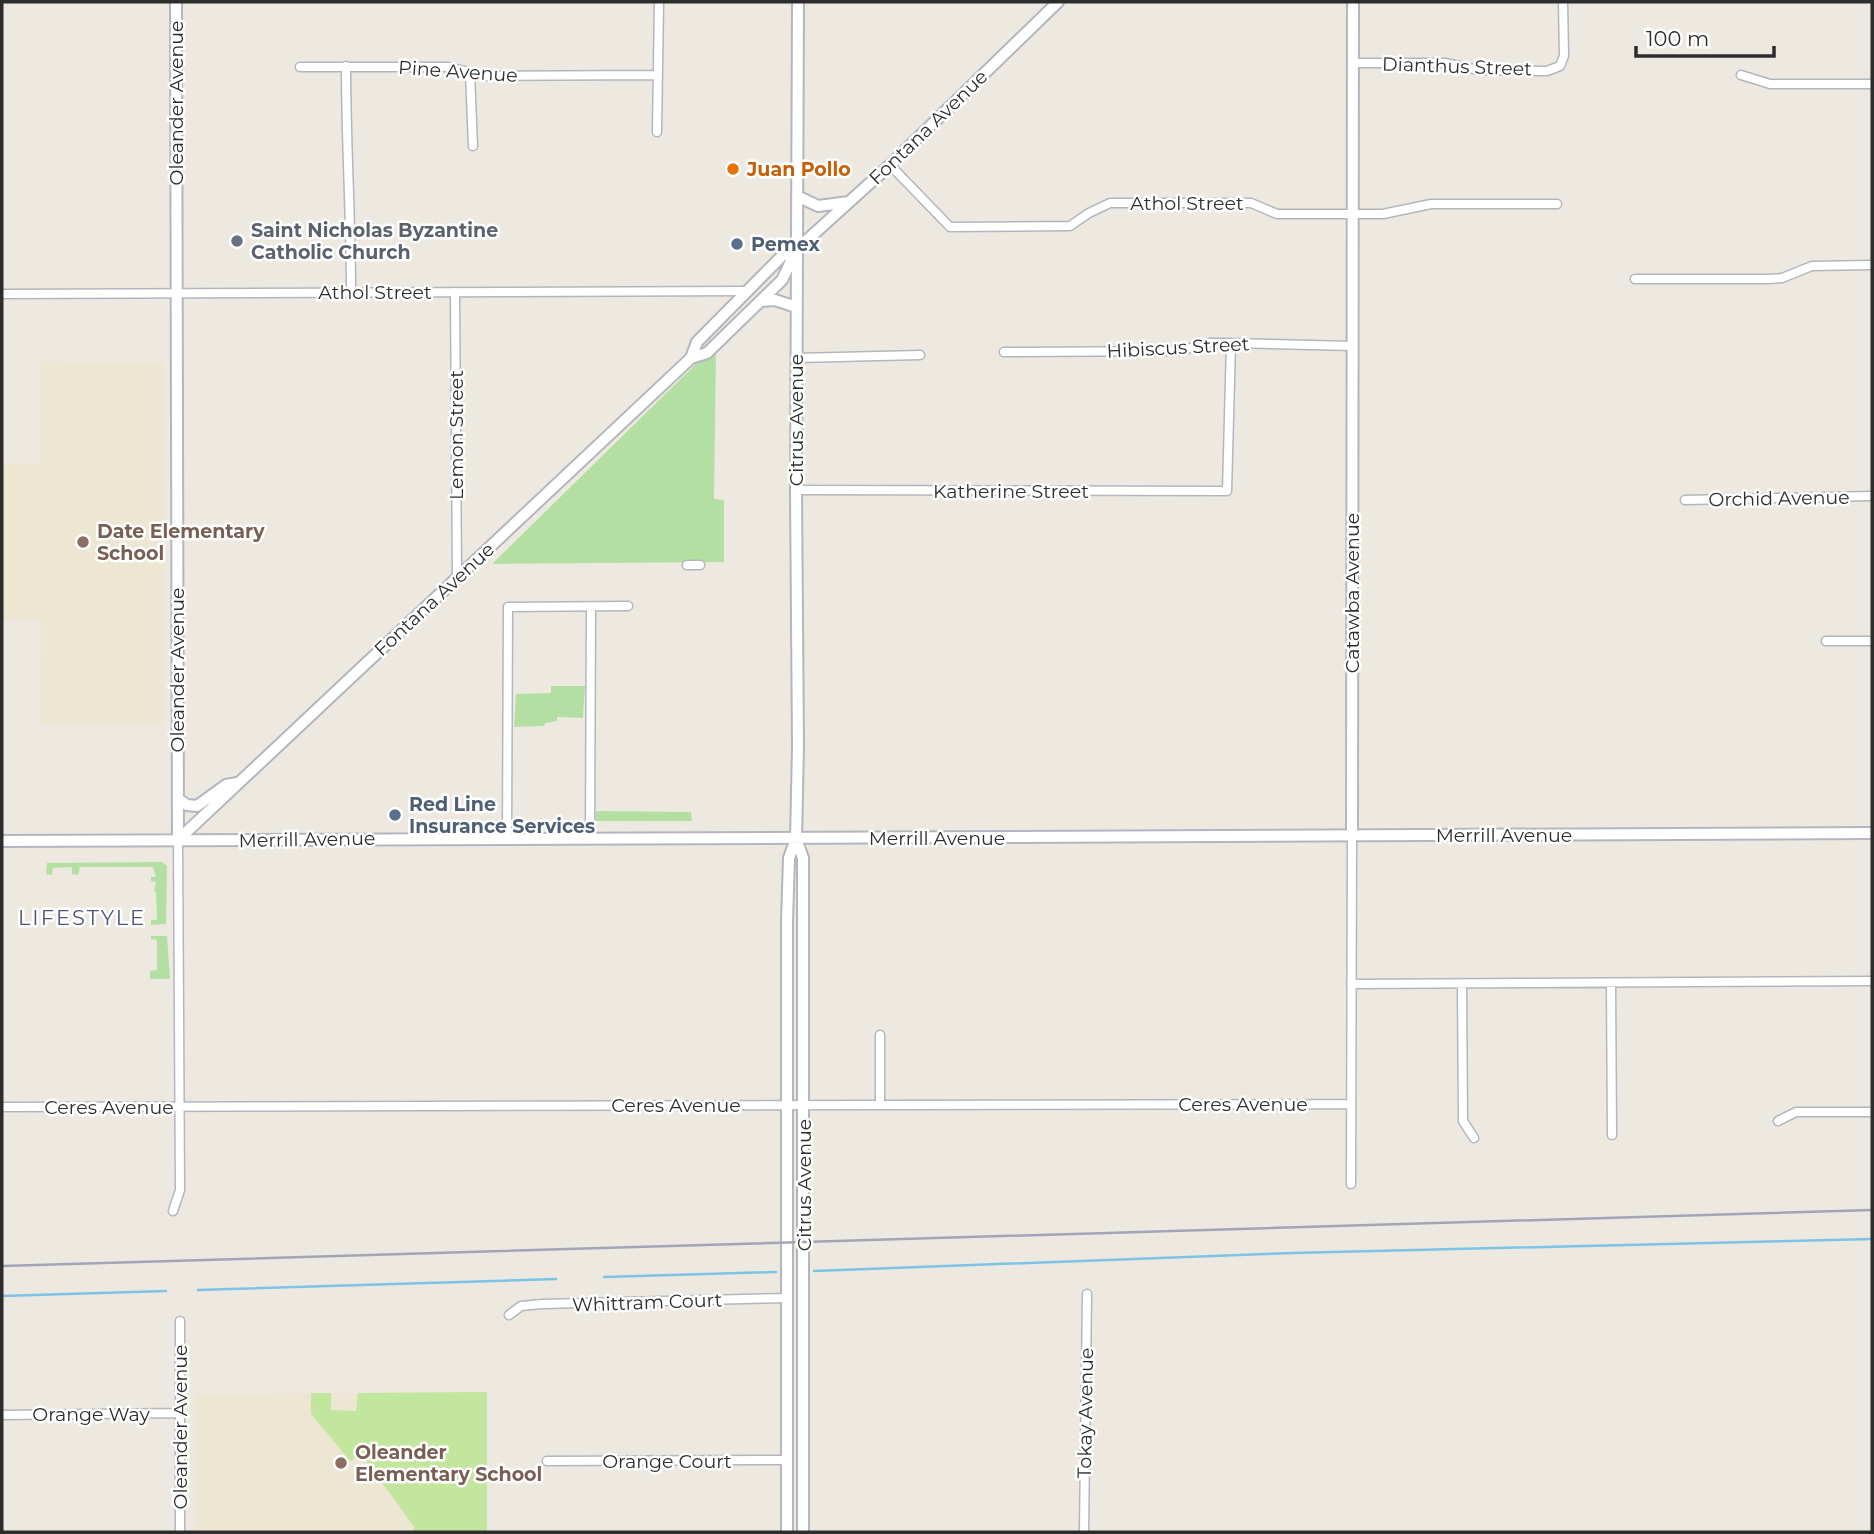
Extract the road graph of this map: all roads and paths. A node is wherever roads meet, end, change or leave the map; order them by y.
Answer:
1 (176, 2) edge
2 (659, 2) edge
3 (798, 2) edge
4 (1058, 2) edge
5 (1353, 2) edge
6 (1563, 2) edge
7 (1353, 63) junction
8 (346, 66) junction
9 (300, 67) dead end
10 (470, 74) junction
11 (658, 75) junction
12 (1741, 75) dead end
13 (1872, 84) edge
14 (657, 132) dead end
15 (472, 146) dead end
16 (890, 165) junction
17 (797, 196) junction
18 (849, 202) junction
19 (1557, 204) dead end
20 (1353, 215) junction
21 (796, 250) junction
22 (1872, 265) edge
23 (1635, 279) dead end
24 (748, 290) junction
25 (351, 292) junction
26 (455, 292) junction
27 (177, 293) junction
28 (2, 294) edge
29 (761, 301) junction
30 (796, 307) junction
31 (1231, 343) junction
32 (1352, 346) junction
33 (1004, 352) dead end
34 (920, 355) dead end
35 (691, 358) junction
36 (796, 358) junction
37 (796, 490) junction
38 (1872, 496) edge
39 (1685, 500) dead end
40 (687, 565) dead end
41 (700, 565) dead end
42 (457, 578) junction
43 (628, 606) dead end
44 (592, 607) junction
45 (1826, 641) dead end
46 (1872, 641) edge
47 (239, 782) junction
48 (178, 799) junction
49 (1872, 833) edge
50 (1352, 836) junction
51 (507, 838) junction
52 (590, 838) junction
53 (796, 839) junction
54 (178, 840) junction
55 (2, 841) edge
56 (1872, 981) edge
57 (1611, 983) junction
58 (1351, 984) junction
59 (1462, 984) junction
60 (880, 1035) dead end
61 (1351, 1104) junction
62 (789, 1105) junction
63 (804, 1105) junction
64 (880, 1105) junction
65 (2, 1107) edge
66 (180, 1107) junction
67 (1872, 1112) edge
68 (1779, 1121) dead end
69 (1612, 1135) dead end
70 (1474, 1138) dead end
71 (1352, 1184) dead end
72 (173, 1211) dead end
73 (1087, 1294) dead end
74 (788, 1298) junction
75 (509, 1315) dead end
76 (180, 1321) dead end
77 (180, 1413) junction
78 (2, 1415) edge
79 (787, 1460) junction
80 (547, 1461) dead end
81 (180, 1532) edge
82 (787, 1532) edge
83 (803, 1532) edge
84 (1084, 1532) edge

1 - 27 main road, Oleander Avenue
2 - 11 street
3 - 17 main road, Citrus Avenue
4 - 16 main road, Fontana Avenue
5 - 7 main road, Catawba Avenue
6 - 7 street, Dianthus Street
7 - 20 main road, Catawba Avenue
8 - 9 street, Pine Avenue
8 - 10 street, Pine Avenue
8 - 25 street
10 - 11 street, Pine Avenue
10 - 15 street
11 - 14 street
12 - 13 street
16 - 18 main road, Fontana Avenue
16 - 20 street, Athol Street
17 - 18 main road
17 - 21 main road, Citrus Avenue
18 - 21 main road, Fontana Avenue
19 - 20 street, Athol Street
20 - 32 main road, Catawba Avenue
21 - 24 main road, Fontana Avenue
21 - 29 main road, Fontana Avenue
21 - 30 main road, Citrus Avenue
22 - 23 street
24 - 26 street, Athol Street
24 - 35 main road, Fontana Avenue
25 - 26 street, Athol Street
25 - 27 street, Athol Street
26 - 42 street, Lemon Street
27 - 28 street, Athol Street
27 - 48 main road, Oleander Avenue
29 - 30 main road
29 - 35 main road, Fontana Avenue
30 - 36 main road, Citrus Avenue
31 - 32 street, Hibiscus Street
31 - 33 street, Hibiscus Street
31 - 37 street, Katherine Street
32 - 50 main road, Catawba Avenue
34 - 36 street
35 - 42 main road, Fontana Avenue
36 - 37 main road, Citrus Avenue
37 - 53 main road, Citrus Avenue
38 - 39 street, Orchid Avenue
40 - 41 street
42 - 47 main road, Fontana Avenue
43 - 44 street
44 - 51 street
44 - 52 street
45 - 46 street
47 - 48 main road
47 - 54 main road, Fontana Avenue
48 - 54 main road, Oleander Avenue
49 - 50 main road, Merrill Avenue
50 - 53 main road, Merrill Avenue
50 - 58 street, Catawba Avenue
51 - 52 main road, Merrill Avenue
51 - 54 main road, Merrill Avenue
52 - 53 main road, Merrill Avenue
53 - 62 main road, Citrus Avenue
53 - 63 main road, Citrus Avenue
54 - 55 main road, Merrill Avenue
54 - 66 street, Oleander Avenue
56 - 57 street
57 - 59 street
57 - 69 street
58 - 59 street
58 - 61 street, Catawba Avenue
59 - 70 street
60 - 64 street
61 - 64 street, Ceres Avenue
61 - 71 street, Catawba Avenue
62 - 63 street, Ceres Avenue
62 - 66 street, Ceres Avenue
62 - 74 main road, Citrus Avenue
63 - 64 street, Ceres Avenue
63 - 83 main road, Citrus Avenue
65 - 66 street, Ceres Avenue
66 - 72 street, Oleander Avenue
67 - 68 street
73 - 84 street, Tokay Avenue
74 - 75 street, Whittram Court
74 - 79 main road, Citrus Avenue
76 - 77 street, Oleander Avenue
77 - 78 street, Orange Way
77 - 81 street, Oleander Avenue
79 - 80 street, Orange Court
79 - 82 main road, Citrus Avenue

